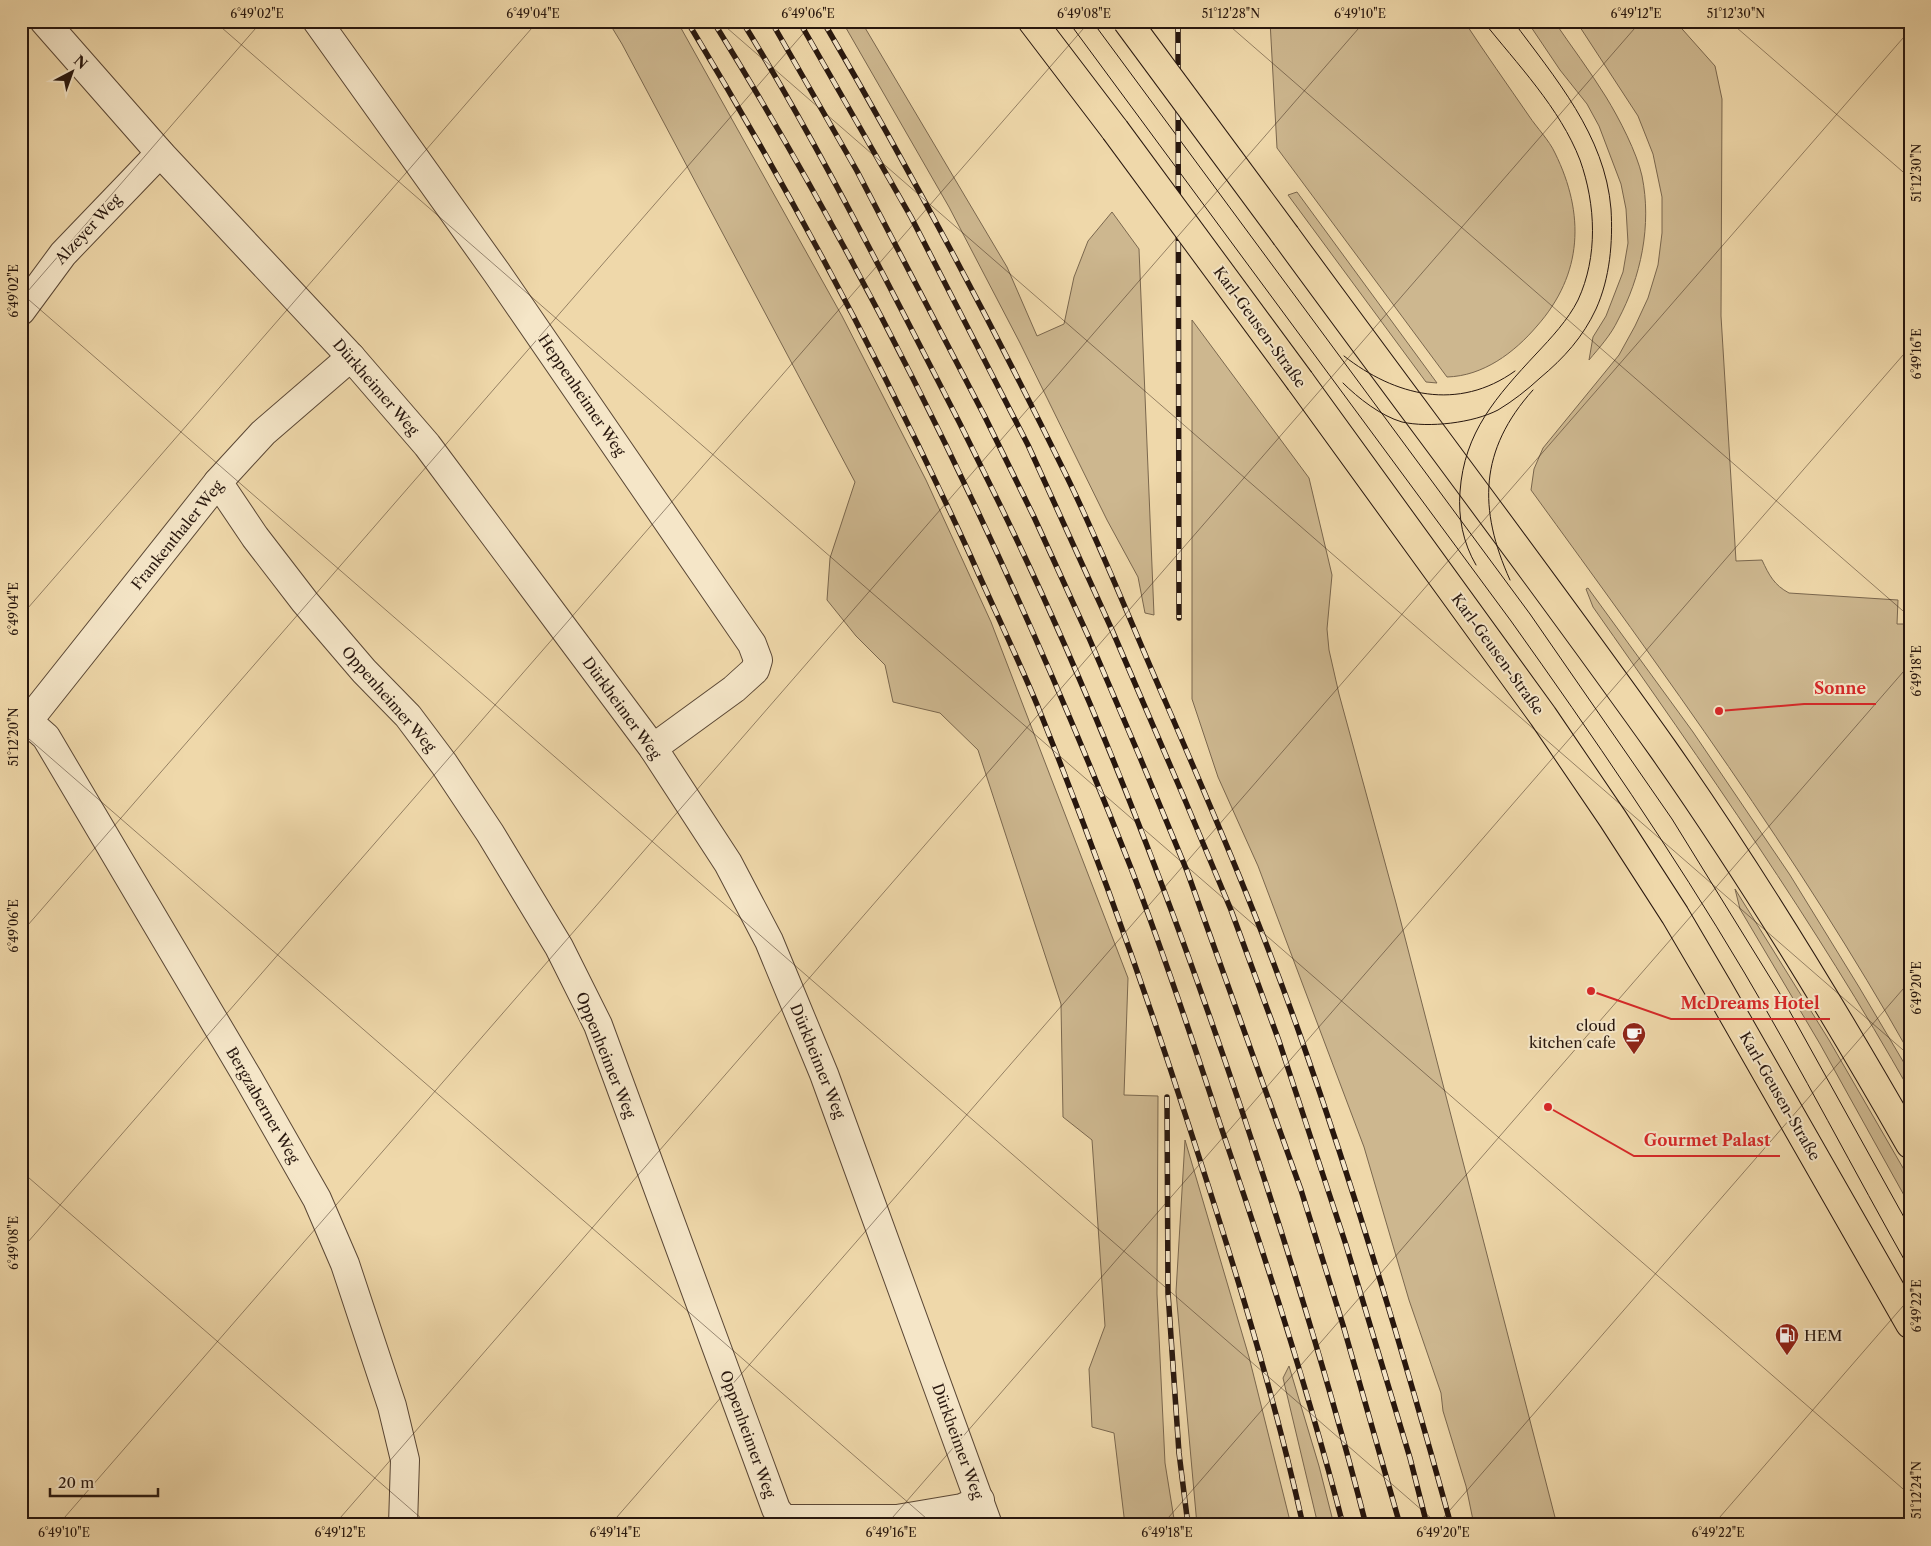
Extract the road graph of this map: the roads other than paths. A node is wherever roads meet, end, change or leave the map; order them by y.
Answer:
1 (44, 21) edge
2 (317, 21) edge
3 (1032, 21) edge
4 (1127, 21) edge
5 (160, 153) junction
6 (21, 311) edge
7 (351, 357) junction
8 (218, 482) junction
9 (25, 726) edge
10 (653, 748) junction
11 (1910, 1144) edge
12 (1910, 1324) edge
13 (984, 1512) edge
14 (403, 1525) edge

1 - 5 street, Dürkheimer Weg
2 - 10 street, Heppenheimer Weg
3 - 12 main road, Karl-Geusen-Straße, bridge
4 - 11 main road, bridge
5 - 6 street, Alzeyer Weg
5 - 7 street, Dürkheimer Weg
7 - 8 street, Frankenthaler Weg
7 - 10 street, Dürkheimer Weg
8 - 9 street, Frankenthaler Weg
8 - 13 street, Oppenheimer Weg
9 - 14 street, Bergzaberner Weg
10 - 13 street, Dürkheimer Weg

